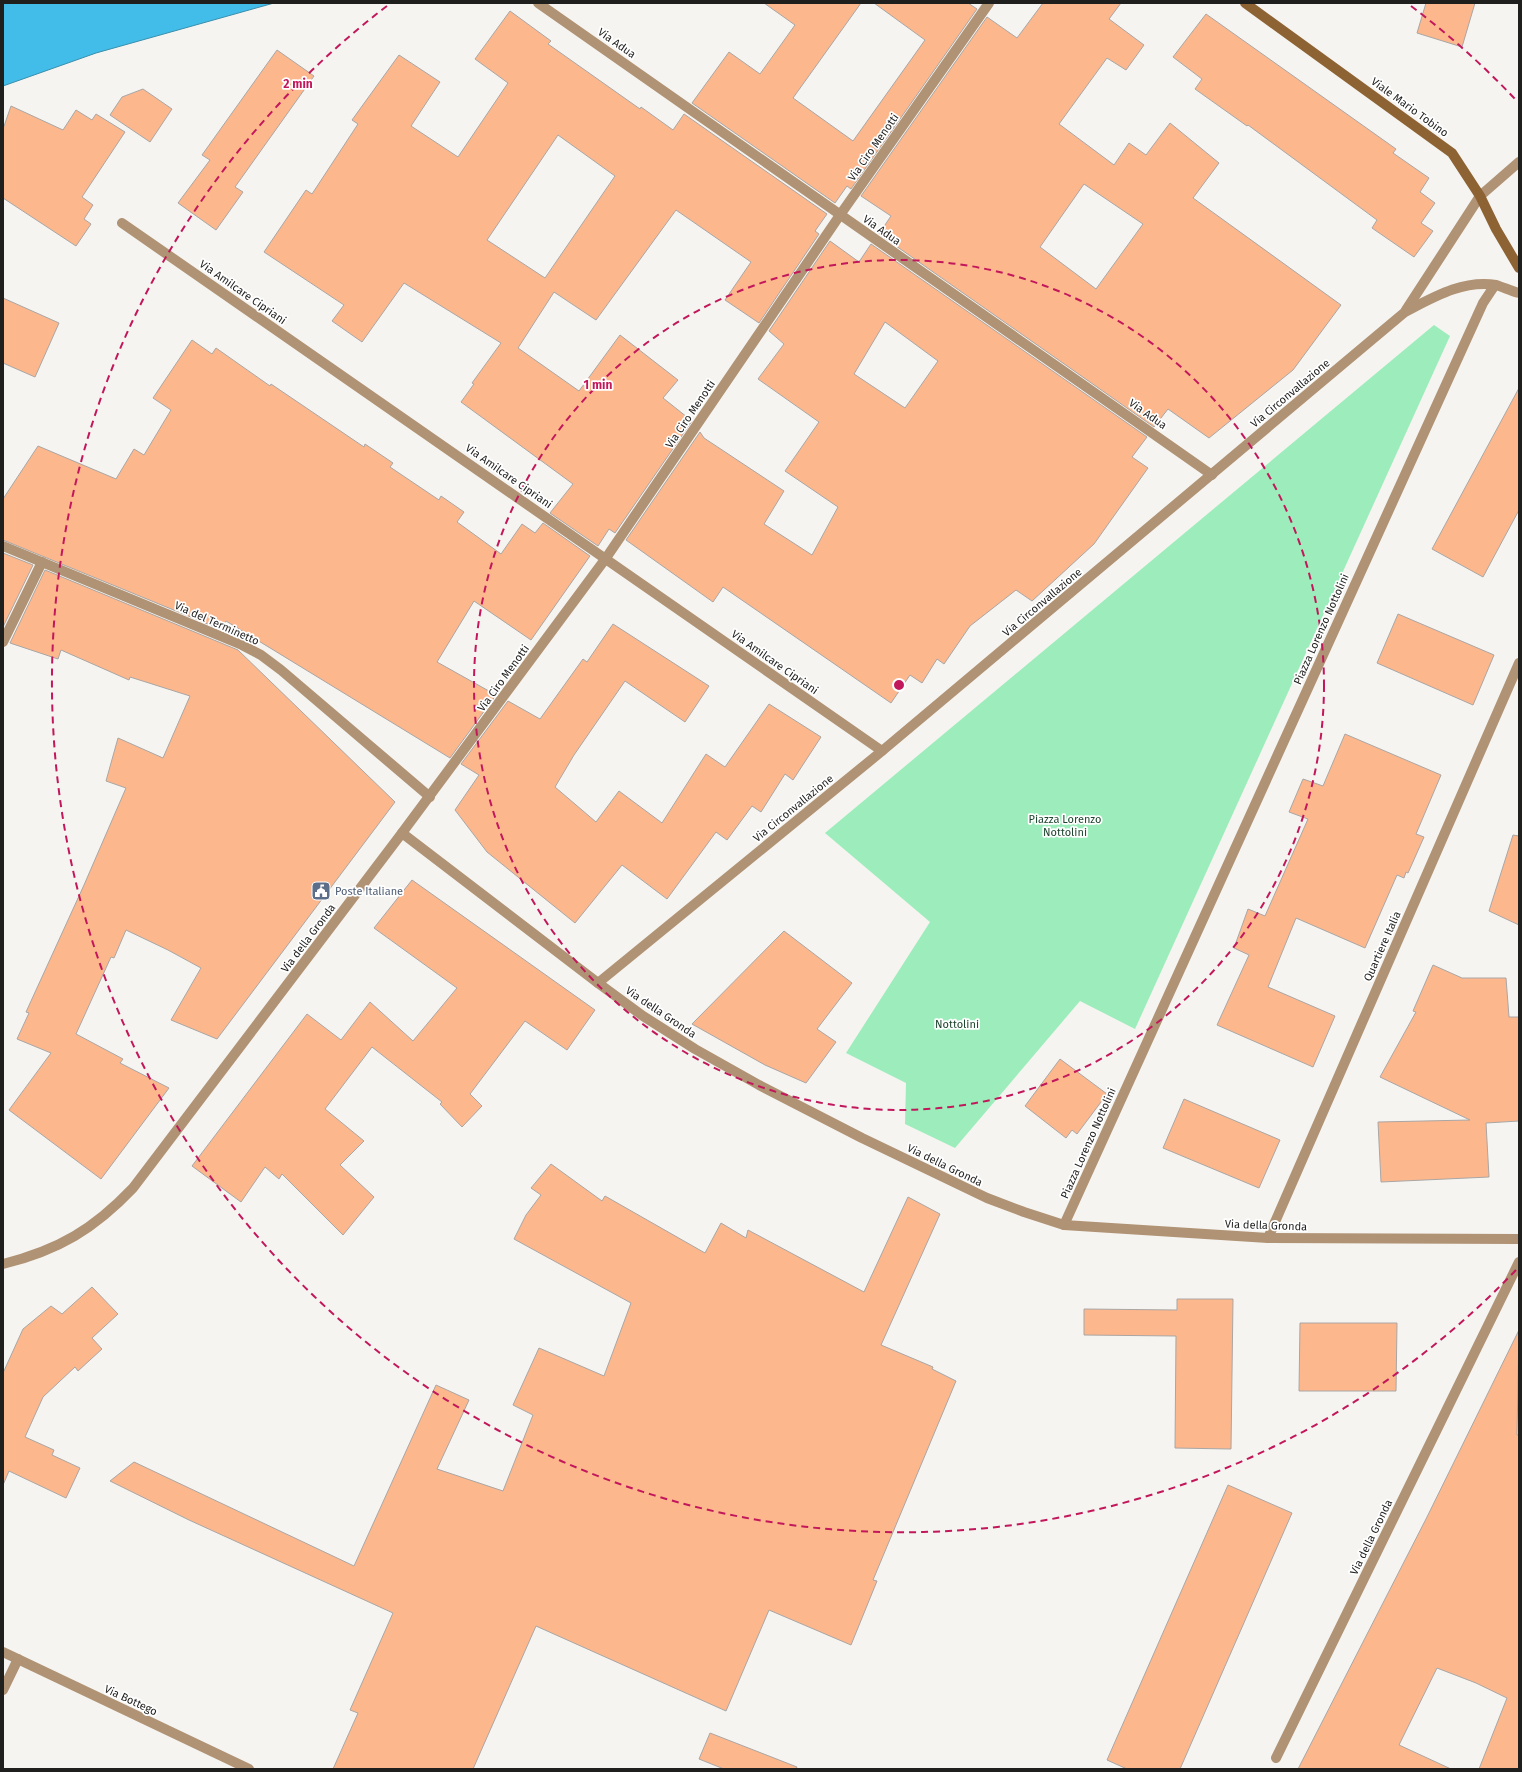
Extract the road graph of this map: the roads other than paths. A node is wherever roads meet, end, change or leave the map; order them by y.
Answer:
1 (538, 3) edge
2 (989, 3) edge
3 (1245, 3) edge
4 (1519, 162) edge
5 (1480, 196) junction
6 (840, 215) junction
7 (122, 222) dead end
8 (1519, 268) edge
9 (1495, 285) junction
10 (1519, 293) edge
11 (1405, 312) junction
12 (1212, 475) junction
13 (3, 546) edge
14 (606, 558) junction
15 (42, 562) junction
16 (3, 642) edge
17 (1519, 663) edge
18 (882, 751) junction
19 (430, 797) junction
20 (402, 833) junction
21 (598, 983) junction
22 (1064, 1225) junction
23 (1268, 1238) junction
24 (1519, 1239) edge
25 (1519, 1262) edge
26 (3, 1264) edge
27 (3, 1652) edge
28 (18, 1659) junction
29 (3, 1690) edge
30 (1276, 1758) dead end
31 (249, 1769) edge

1 - 6 street, Via Adua
2 - 6 street, Via Ciro Menotti
3 - 5 main road, Viale Mario Tobino
4 - 5 street
5 - 8 main road, Viale Mario Tobino
5 - 11 street
6 - 12 street, Via Adua
6 - 14 street, Via Ciro Menotti
7 - 14 street, Via Amilcare Cipriani
9 - 10 street, Via Circonvallazione
9 - 11 street, Via Circonvallazione
9 - 22 street, Piazza Lorenzo Nottolini
11 - 12 street, Via Circonvallazione
12 - 18 street, Via Circonvallazione
13 - 15 street, Via del Terminetto
14 - 18 street, Via Amilcare Cipriani
14 - 19 street, Via Ciro Menotti
15 - 16 street
15 - 19 street, Via del Terminetto
17 - 23 street, Quartiere Italia
18 - 21 street, Via Circonvallazione
19 - 20 street, Via Ciro Menotti
20 - 21 street, Via della Gronda
20 - 26 street, Via della Gronda
21 - 22 street, Via della Gronda
22 - 23 street, Via della Gronda
23 - 24 street, Via della Gronda
25 - 30 street, Via della Gronda
27 - 28 street, Via Bottego
28 - 29 street
28 - 31 street, Via Bottego

